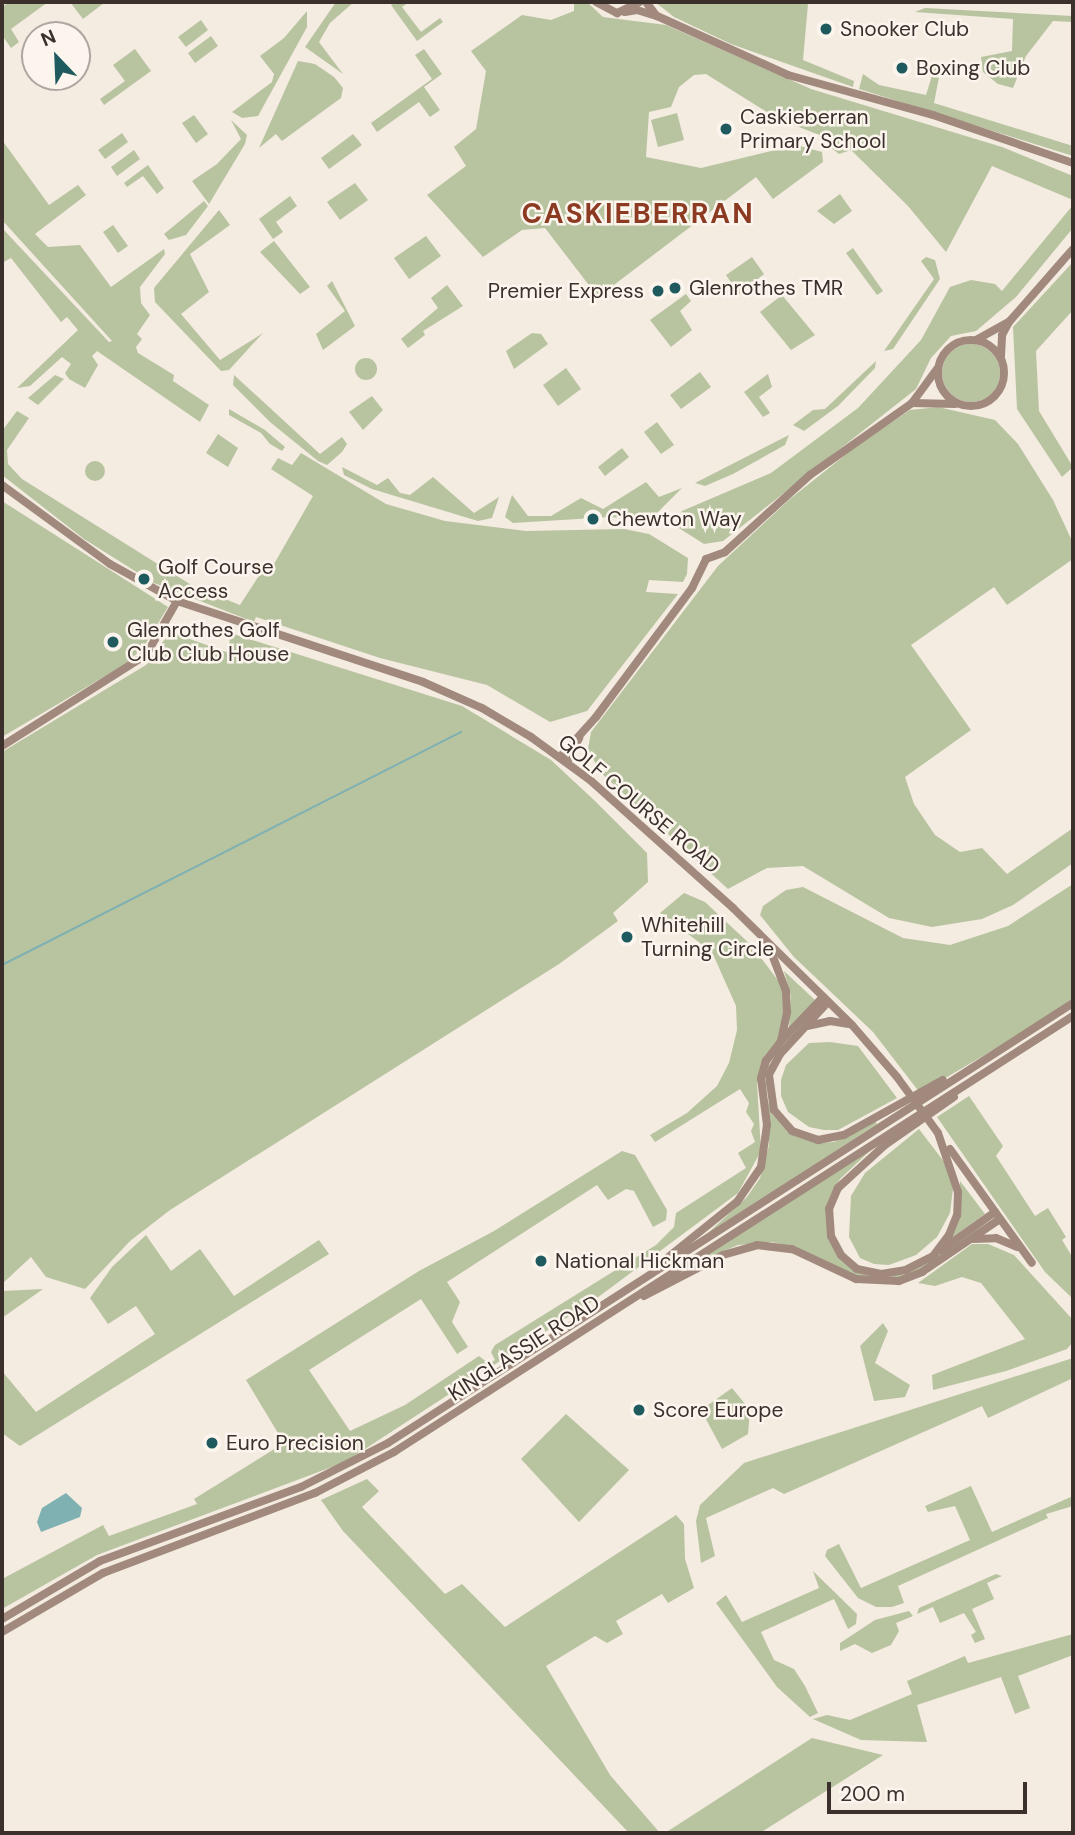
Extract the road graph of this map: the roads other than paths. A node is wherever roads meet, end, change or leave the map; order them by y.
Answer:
1 (596, 2) edge
2 (640, 2) edge
3 (646, 2) edge
4 (625, 12) junction
5 (657, 16) junction
6 (1073, 163) edge
7 (1073, 249) edge
8 (1009, 322) junction
9 (976, 340) junction
10 (1001, 359) junction
11 (937, 369) junction
12 (912, 403) junction
13 (958, 404) junction
14 (2, 485) edge
15 (177, 601) junction
16 (2, 746) edge
17 (563, 759) junction
18 (767, 943) junction
19 (825, 999) junction
20 (1073, 1003) edge
21 (1073, 1016) edge
22 (852, 1024) junction
23 (806, 1026) junction
24 (781, 1041) junction
25 (1010, 1044) junction
26 (1010, 1056) junction
27 (938, 1133) junction
28 (997, 1215) junction
29 (970, 1239) junction
30 (1020, 1248) junction
31 (933, 1256) junction
32 (1031, 1263) dead end
33 (626, 1289) junction
34 (600, 1319) junction
35 (2, 1619) edge
36 (2, 1632) edge

1 - 4 main road
2 - 4 main road
3 - 5 main road
4 - 5 main road
5 - 6 main road
7 - 8 main road
8 - 9 main road
8 - 10 main road
9 - 10 main road
9 - 11 main road
10 - 13 main road
11 - 12 main road
11 - 13 main road
12 - 13 main road
12 - 17 main road
14 - 15 main road, GOLF COURSE ROAD
15 - 16 main road
15 - 17 main road, GOLF COURSE ROAD
17 - 18 main road, GOLF COURSE ROAD
18 - 19 main road, GOLF COURSE ROAD
18 - 24 main road
19 - 22 main road, GOLF COURSE ROAD
19 - 23 main road
19 - 24 main road
20 - 25 main road, KINGLASSIE ROAD
21 - 26 main road, KINGLASSIE ROAD
22 - 23 main road
22 - 27 main road, GOLF COURSE ROAD, bridge
23 - 25 main road
24 - 33 main road
25 - 33 main road, KINGLASSIE ROAD
26 - 31 main road
26 - 34 main road, KINGLASSIE ROAD
27 - 28 main road, GOLF COURSE ROAD
27 - 31 main road
28 - 29 main road
28 - 30 main road, GOLF COURSE ROAD
28 - 31 main road
29 - 30 main road
29 - 34 main road
30 - 32 main road, GOLF COURSE ROAD
33 - 35 main road, KINGLASSIE ROAD
34 - 36 main road, KINGLASSIE ROAD

